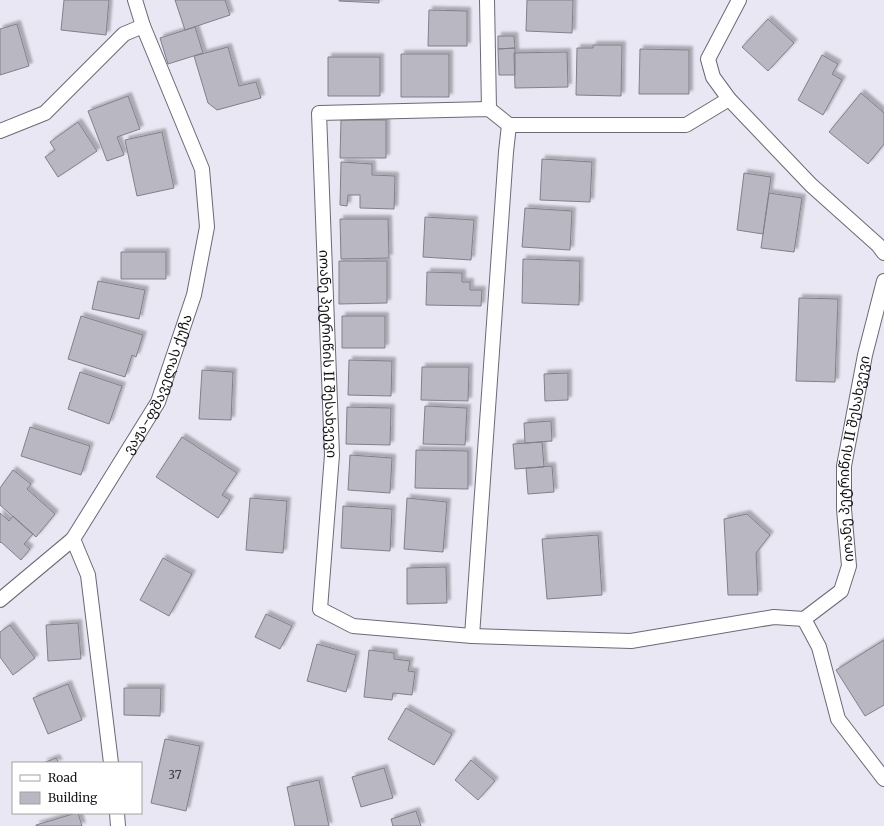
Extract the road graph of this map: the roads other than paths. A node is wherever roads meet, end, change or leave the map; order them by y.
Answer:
1 (135, 0) edge
2 (487, 0) edge
3 (739, 0) edge
4 (144, 26) junction
5 (729, 99) junction
6 (489, 109) junction
7 (509, 124) junction
8 (0, 131) edge
9 (884, 253) edge
10 (884, 281) edge
11 (73, 539) junction
12 (0, 600) edge
13 (804, 619) junction
14 (472, 636) junction
15 (111, 762) edge
16 (884, 780) edge
17 (117, 814) edge
18 (118, 826) edge

1 - 4 street, ვაჟა-ფშაველას ქუჩა
2 - 6 street
3 - 5 street
4 - 8 street
4 - 11 street, ვაჟა-ფშაველას ქუჩა
5 - 7 street
5 - 9 street
6 - 7 street
6 - 14 street, იოანე პეტრიწის II შესახვევი
7 - 14 street
10 - 13 street, იოანე პეტრიწის II შესახვევი
11 - 12 street, ვაჟა-ფშაველას ქუჩა
11 - 15 street
13 - 14 street, იოანე პეტრიწის II შესახვევი
13 - 16 street
17 - 18 street

